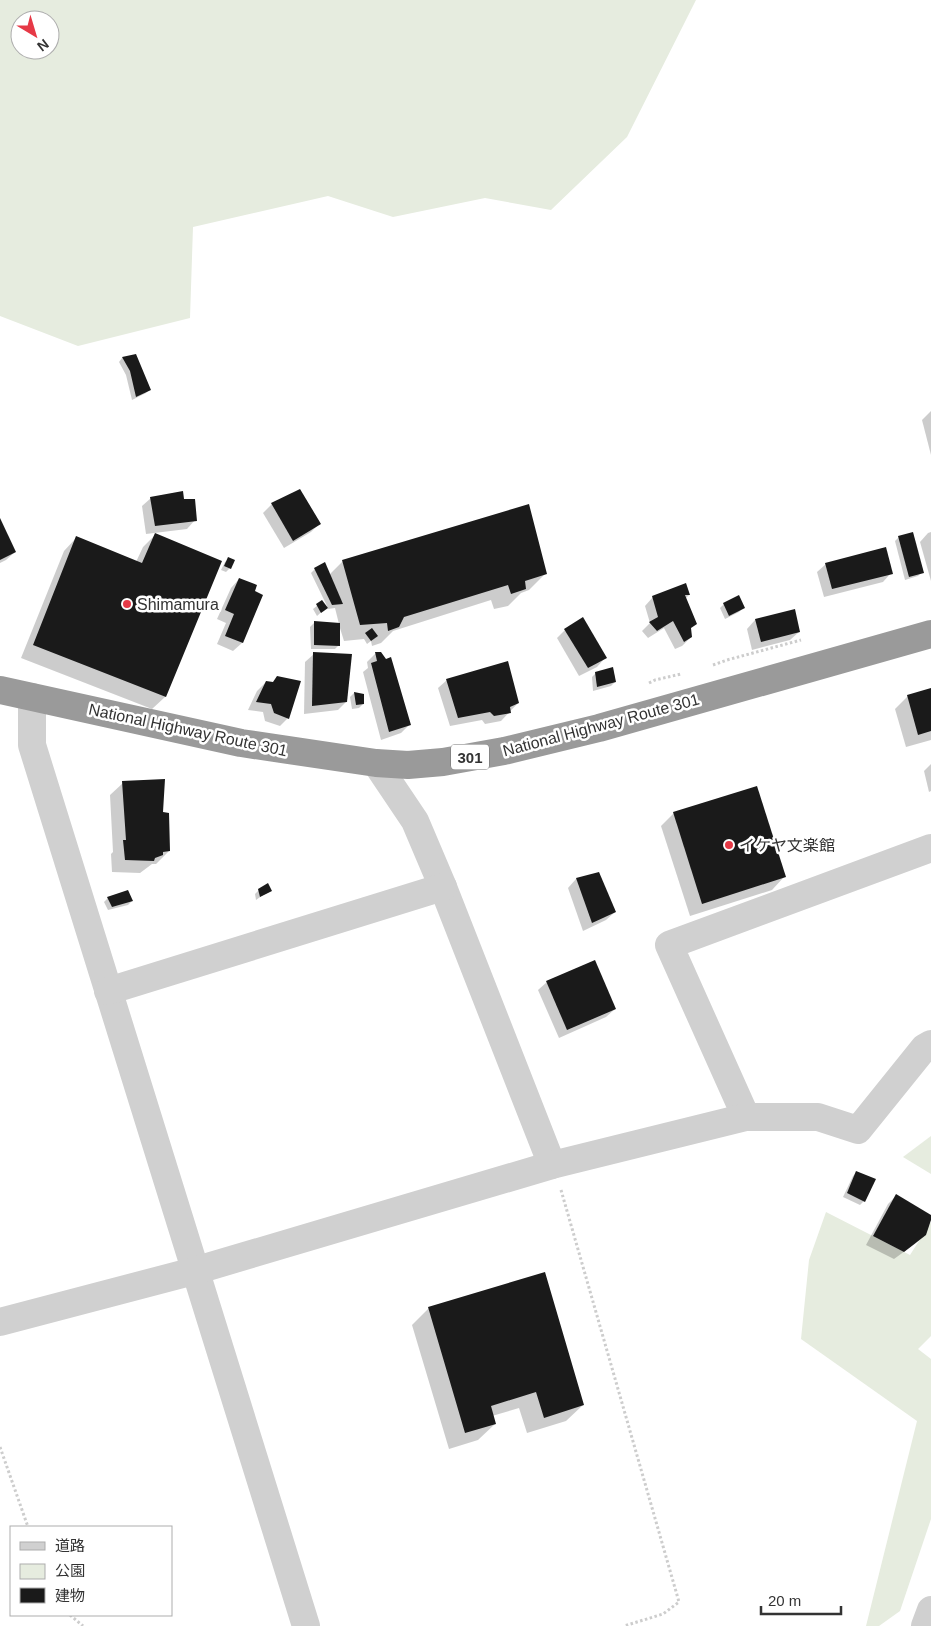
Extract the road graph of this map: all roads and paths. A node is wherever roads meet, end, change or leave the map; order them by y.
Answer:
1 (931, 634) edge
2 (689, 672) dead end
3 (644, 686) dead end
4 (0, 690) edge
5 (32, 697) junction
6 (376, 763) junction
7 (931, 848) edge
8 (443, 886) junction
9 (108, 991) junction
10 (931, 1044) edge
11 (746, 1117) junction
12 (552, 1165) junction
13 (194, 1271) junction
14 (0, 1322) edge
15 (0, 1447) edge
16 (28, 1526) edge
17 (931, 1610) edge
18 (71, 1616) edge
19 (83, 1626) edge
20 (306, 1626) edge
21 (624, 1626) edge
22 (925, 1626) edge

1 - 6 highway, National Highway Route 301 / 301
2 - 3 path
4 - 5 highway, National Highway Route 301 / 301
5 - 6 highway, National Highway Route 301 / 301
5 - 9 street
6 - 8 street
7 - 11 street
8 - 9 street
8 - 12 street
9 - 13 street
10 - 11 street
11 - 12 street
12 - 13 street
12 - 21 path
13 - 14 street
13 - 20 street
15 - 16 path
17 - 22 street
18 - 19 path

